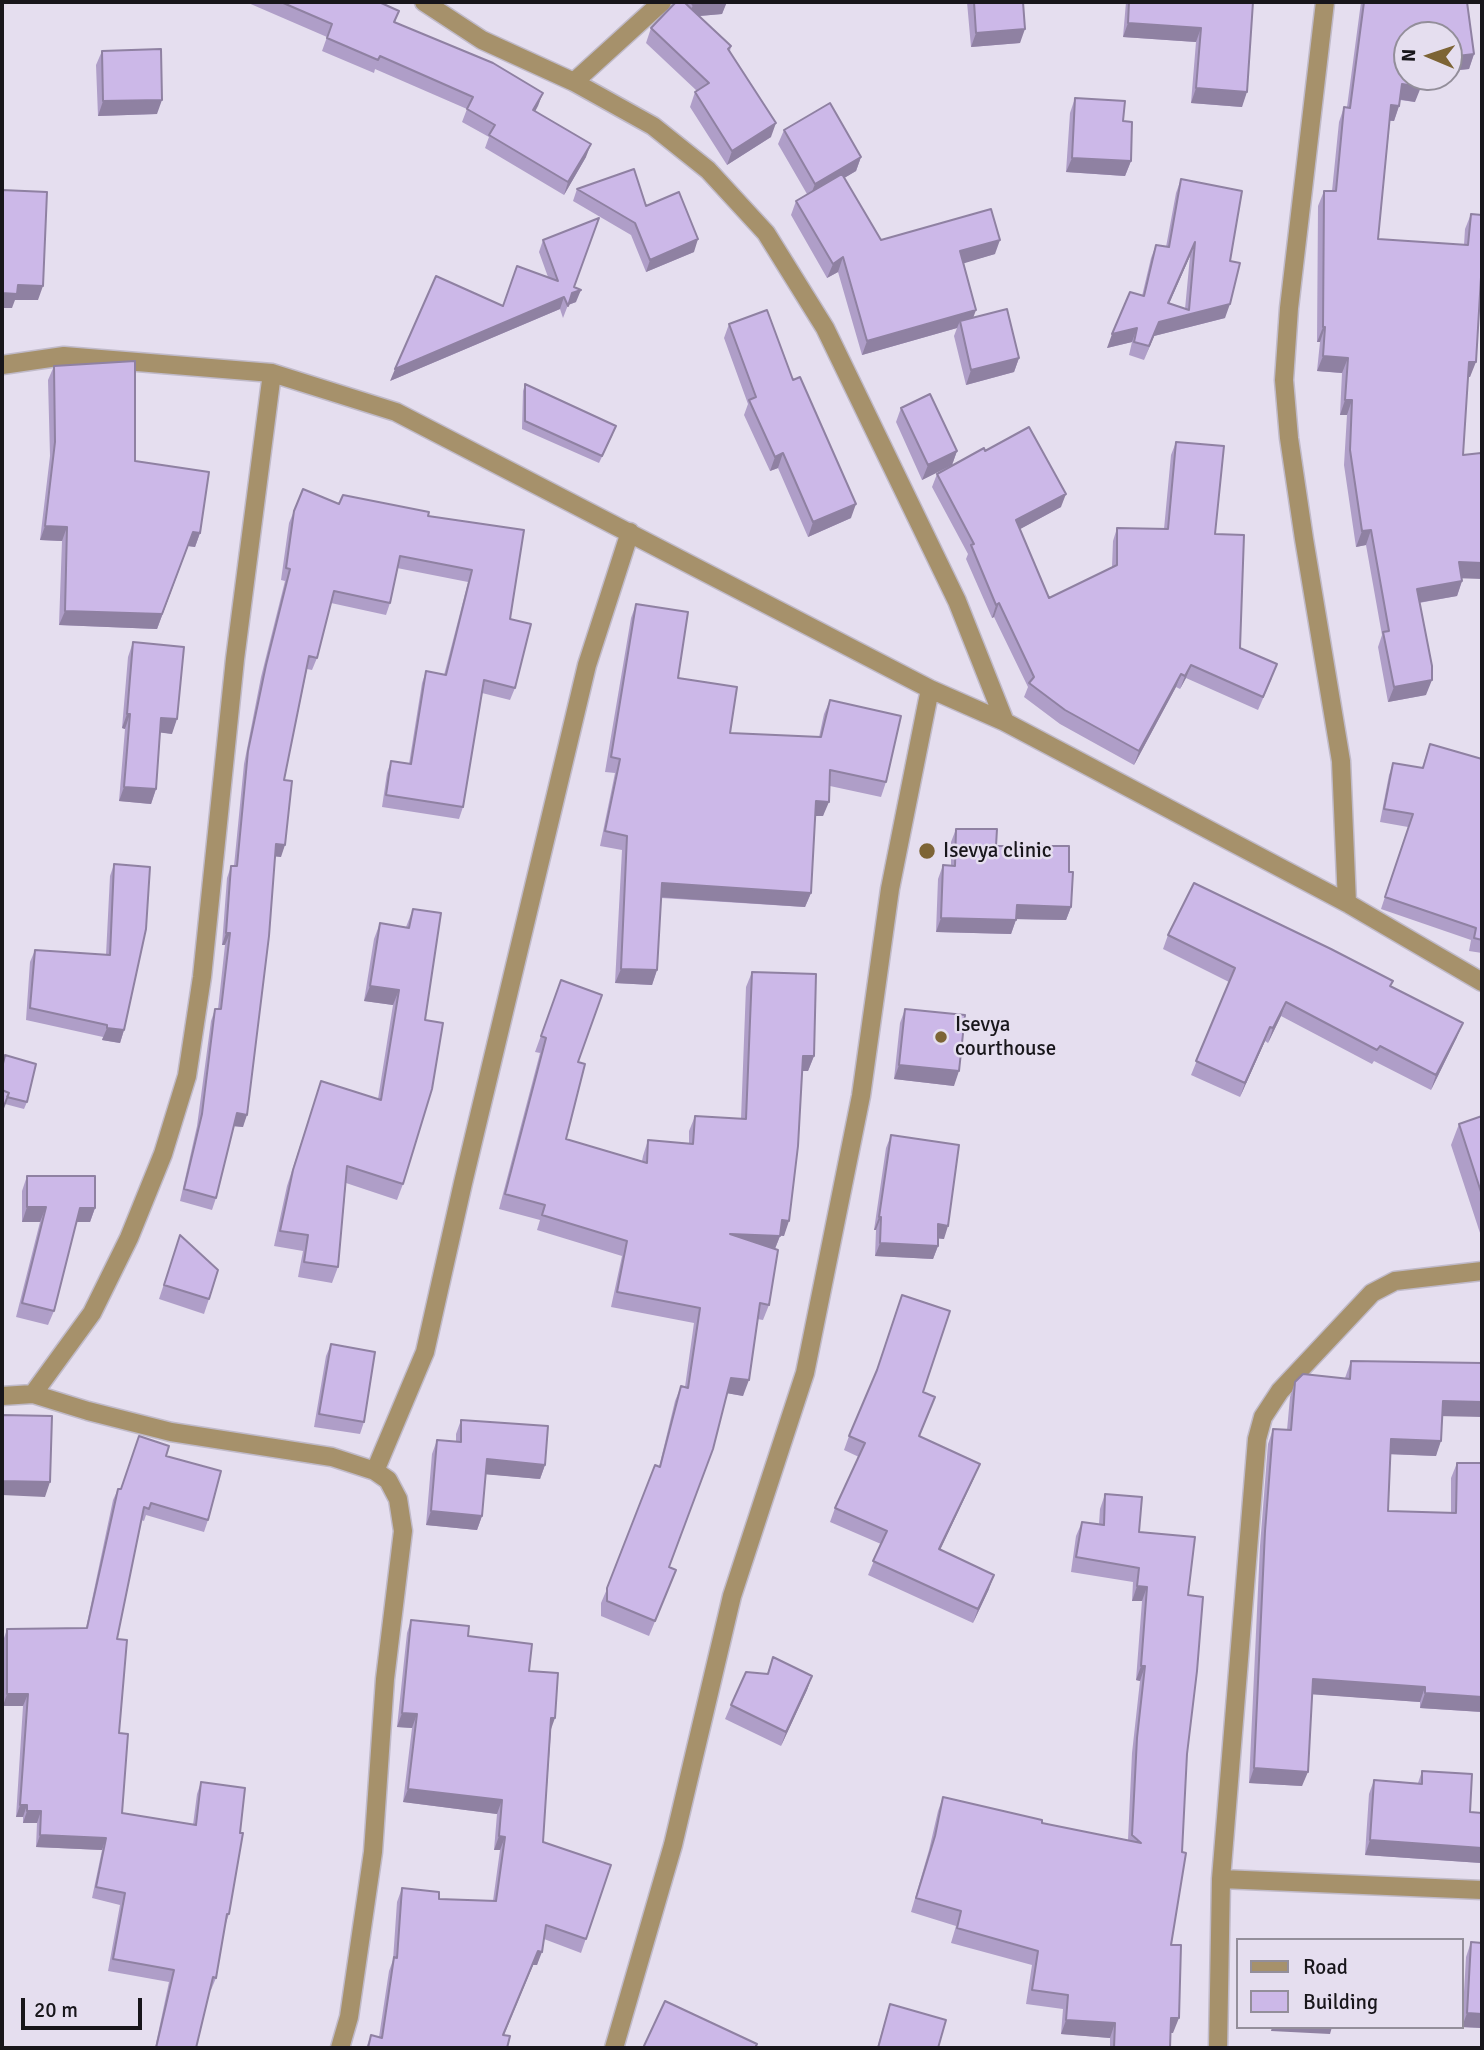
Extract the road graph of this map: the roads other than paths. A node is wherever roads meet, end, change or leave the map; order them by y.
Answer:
1 (424, 2) edge
2 (662, 2) edge
3 (1325, 2) edge
4 (574, 82) junction
5 (2, 365) edge
6 (272, 373) junction
7 (630, 532) junction
8 (930, 689) junction
9 (1005, 722) junction
10 (1347, 903) junction
11 (1482, 982) edge
12 (1482, 1271) edge
13 (33, 1394) junction
14 (2, 1396) edge
15 (375, 1471) junction
16 (1221, 1879) junction
17 (1482, 1890) edge
18 (340, 2048) edge
19 (614, 2048) edge
20 (1217, 2048) edge

1 - 4 street
2 - 4 street
3 - 10 street
4 - 9 street
5 - 6 street
6 - 7 street
6 - 13 street
7 - 8 street
7 - 15 street
8 - 9 street
8 - 19 street
9 - 10 street
10 - 11 street
12 - 16 street
13 - 14 street
13 - 15 street
15 - 18 street
16 - 17 street
16 - 20 street

